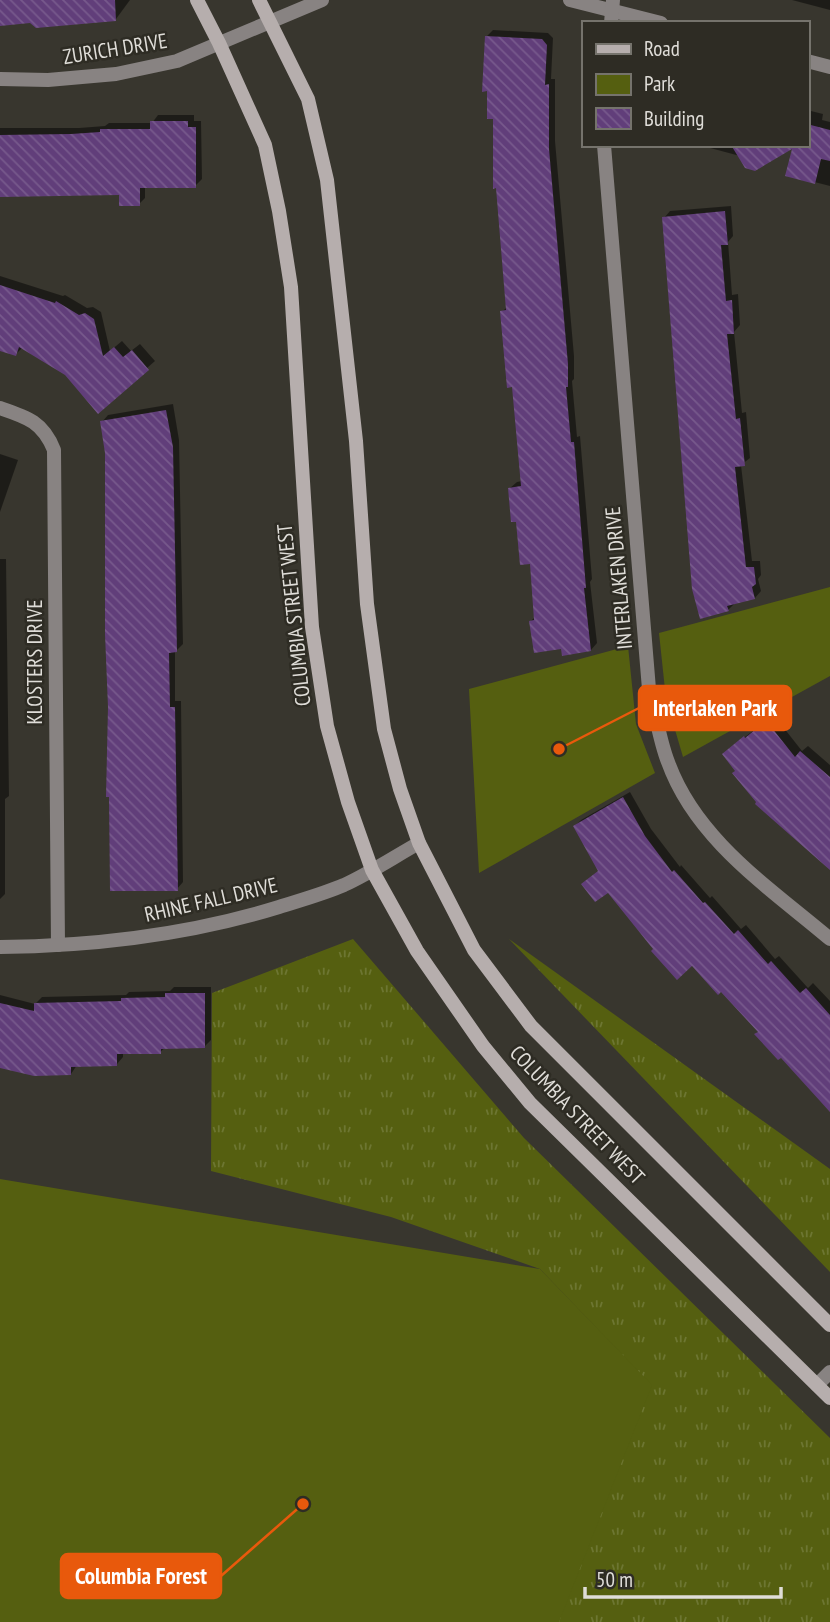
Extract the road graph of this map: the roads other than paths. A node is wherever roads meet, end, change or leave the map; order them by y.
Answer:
1 (197, 0) edge
2 (260, 0) edge
3 (322, 0) edge
4 (570, 0) edge
5 (612, 11) edge
6 (271, 21) junction
7 (653, 21) edge
8 (219, 43) junction
9 (809, 62) edge
10 (830, 67) edge
11 (0, 79) edge
12 (604, 147) edge
13 (0, 408) edge
14 (419, 843) junction
15 (372, 870) junction
16 (830, 939) edge
17 (58, 945) junction
18 (0, 947) edge
19 (830, 1325) edge
20 (830, 1373) edge
21 (817, 1385) junction
22 (830, 1398) edge

1 - 8 main road, COLUMBIA STREET WEST
2 - 6 main road, COLUMBIA STREET WEST
3 - 6 street, ZURICH DRIVE
4 - 5 street
5 - 7 street
6 - 8 street, ZURICH DRIVE
6 - 14 main road, COLUMBIA STREET WEST
8 - 11 street, ZURICH DRIVE
8 - 15 main road, COLUMBIA STREET WEST
9 - 10 street
12 - 16 street, INTERLAKEN DRIVE
13 - 17 street, KLOSTERS DRIVE
14 - 15 street, RHINE FALL DRIVE
14 - 19 main road, COLUMBIA STREET WEST
15 - 17 street, RHINE FALL DRIVE
15 - 21 main road, COLUMBIA STREET WEST
17 - 18 street, RHINE FALL DRIVE
20 - 21 street
21 - 22 main road, COLUMBIA STREET WEST

